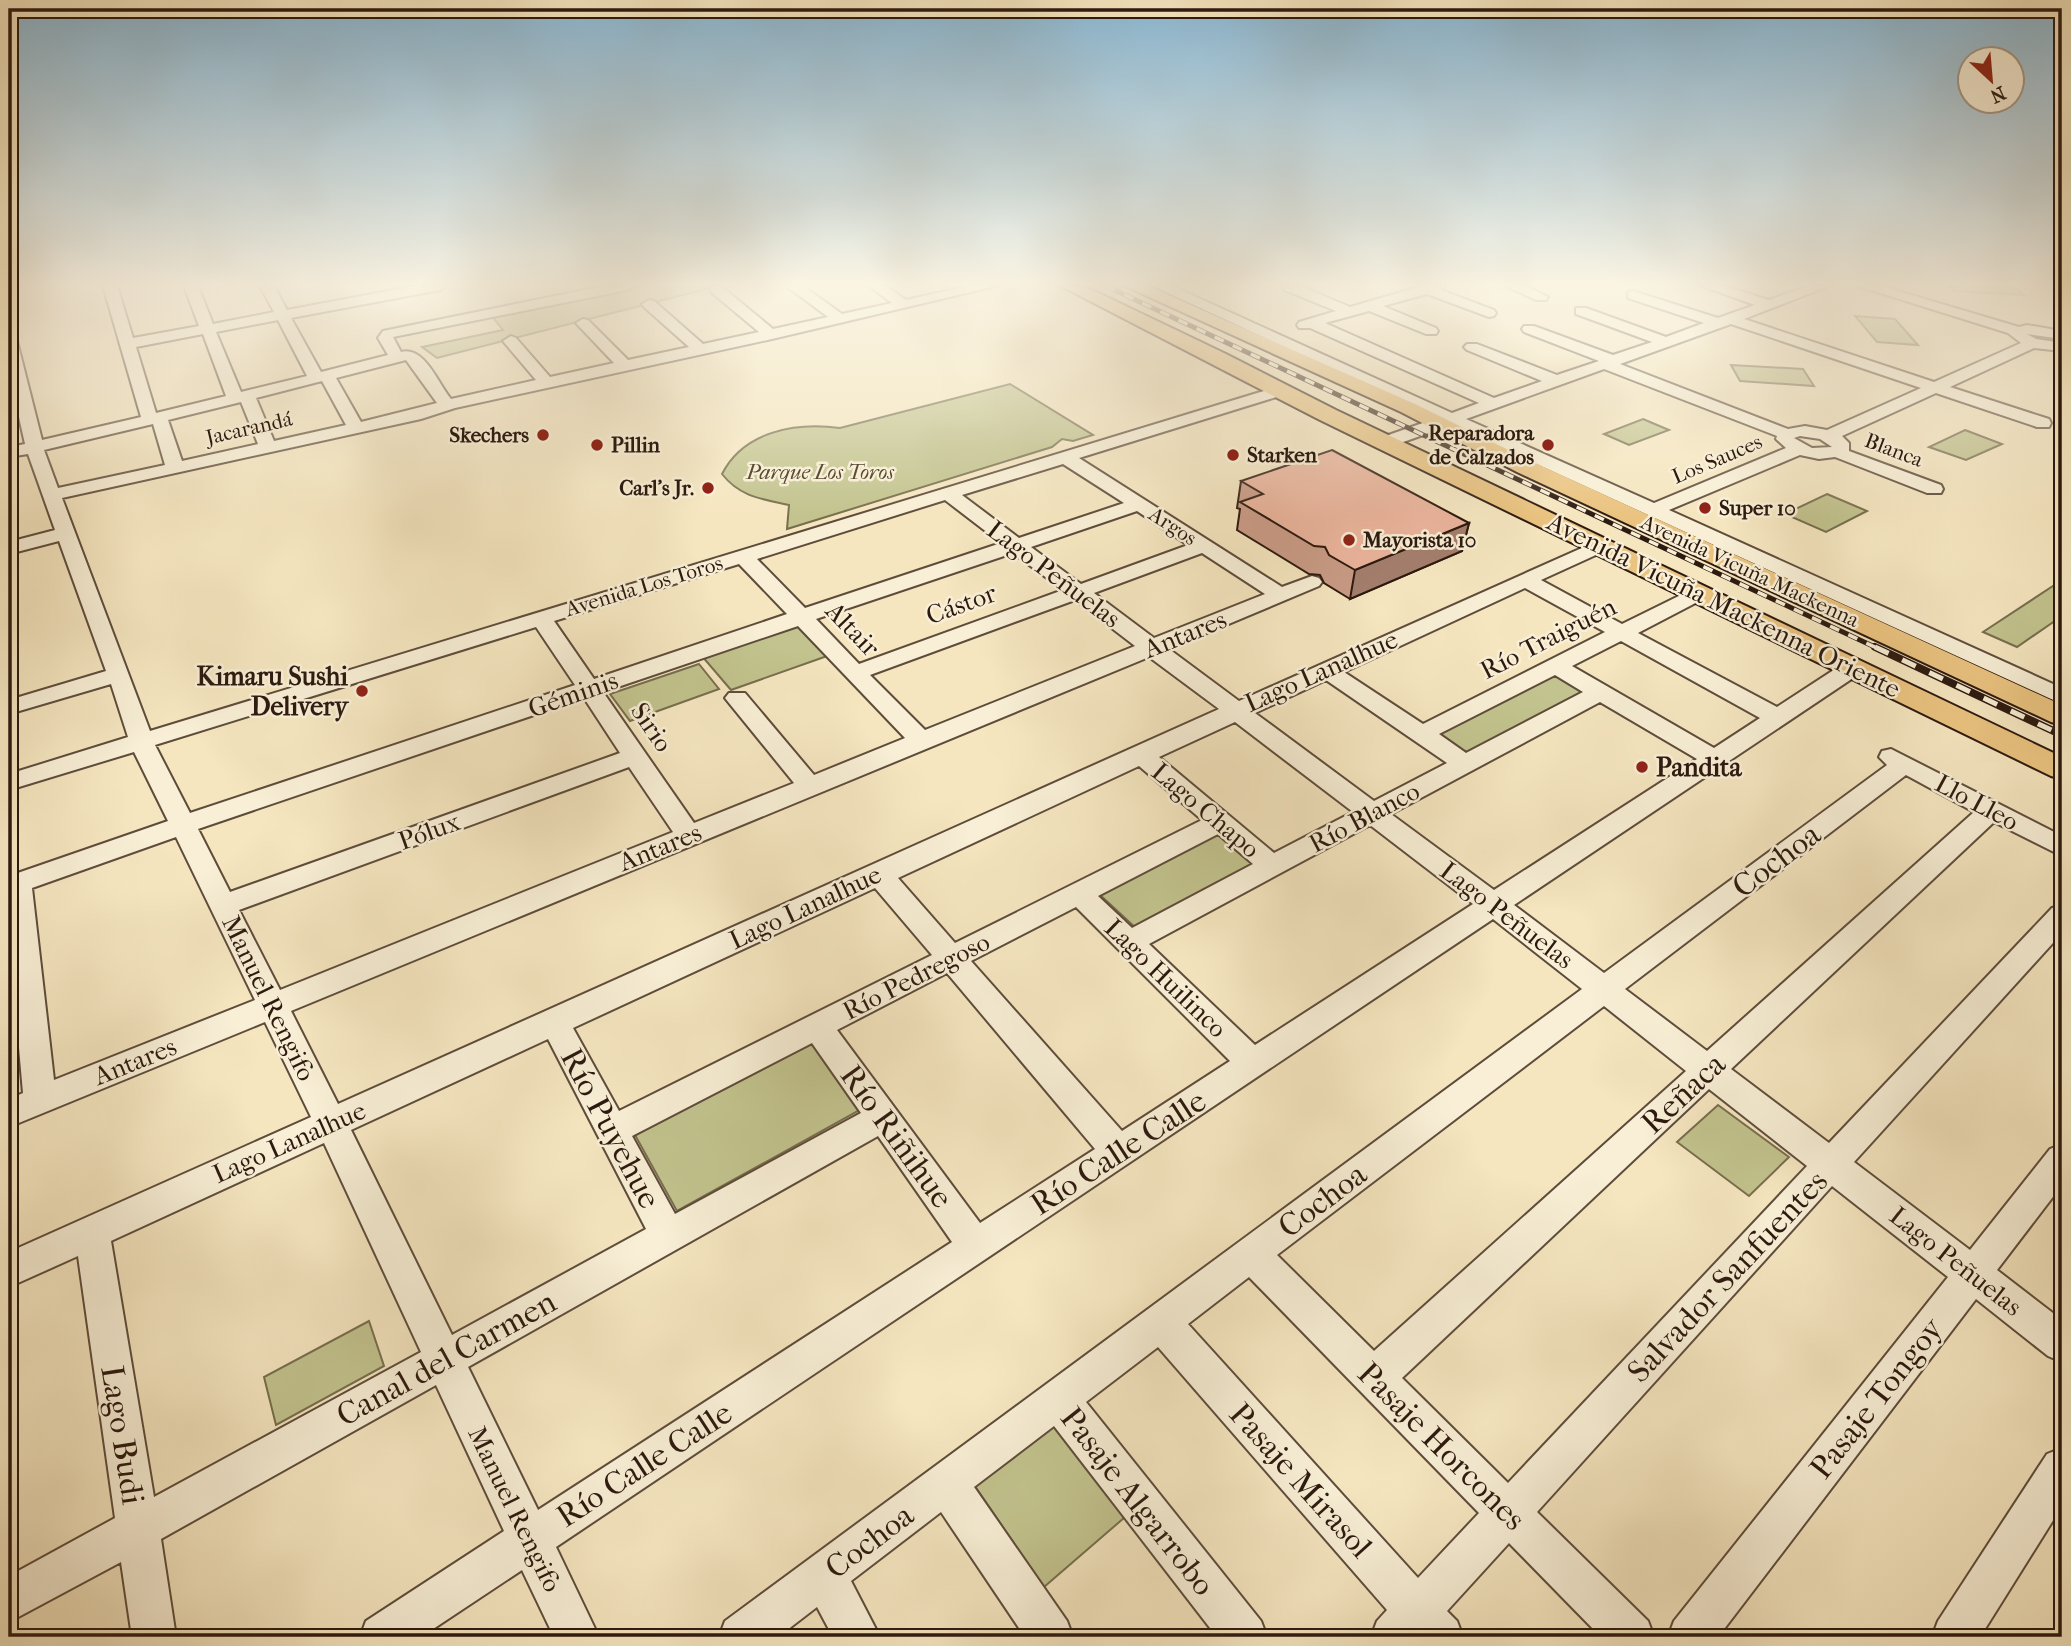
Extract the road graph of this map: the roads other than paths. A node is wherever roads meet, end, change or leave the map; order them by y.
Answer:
1 (14, 363) edge
2 (134, 363) edge
3 (224, 363) edge
4 (312, 363) edge
5 (376, 363) edge
6 (418, 363) edge
7 (529, 363) edge
8 (622, 363) edge
9 (644, 363) edge
10 (1228, 363) edge
11 (1305, 363) edge
12 (1327, 363) edge
13 (1402, 363) edge
14 (1512, 363) edge
15 (1609, 363) joint
16 (1859, 363) edge
17 (1989, 363) edge
18 (626, 367) junction
19 (321, 377) junction
20 (1557, 381) junction
21 (547, 384) junction
22 (1936, 387) junction
23 (1280, 391) junction
24 (241, 397) junction
25 (450, 404) junction
26 (1495, 404) junction
27 (155, 419) junction
28 (1447, 421) junction
29 (2043, 423) dead end
30 (356, 428) junction
31 (1787, 434) junction
32 (1828, 436) junction
33 (1386, 442) junction
34 (268, 447) junction
35 (1799, 449) junction
36 (9, 452) edge
37 (1837, 452) junction
38 (36, 454) junction
39 (1065, 457) junction
40 (1544, 461) junction
41 (9, 467) edge
42 (175, 468) junction
43 (1934, 489) dead end
44 (947, 493) junction
45 (52, 495) junction
46 (1603, 503) junction
47 (1139, 504) junction
48 (1652, 511) junction
49 (67, 533) junction
50 (1016, 545) junction
51 (1203, 545) junction
52 (1602, 545) junction
53 (9, 548) edge
54 (743, 556) junction
55 (1525, 580) junction
56 (1312, 582) dead end
57 (1078, 591) junction
58 (1700, 593) junction
59 (1281, 595) junction
60 (1836, 602) junction
61 (802, 617) junction
62 (541, 618) junction
63 (1774, 628) junction
64 (1621, 632) junction
65 (1153, 647) junction
66 (1555, 666) junction
67 (1854, 667) junction
68 (1325, 669) junction
69 (855, 673) junction
70 (119, 674) junction
71 (589, 689) junction
72 (1600, 692) junction
73 (2062, 697) edge
74 (737, 698) dead end
75 (9, 706) edge
76 (1236, 710) junction
77 (2062, 716) edge
78 (1777, 717) junction
79 (1422, 734) junction
80 (141, 741) junction
81 (921, 741) junction
82 (1140, 754) junction
83 (635, 756) junction
84 (1714, 758) junction
85 (1898, 760) joint
86 (1465, 763) junction
87 (2062, 769) edge
88 (9, 782) edge
89 (810, 786) junction
90 (1992, 810) junction
91 (1372, 812) junction
92 (1220, 822) junction
93 (183, 826) junction
94 (689, 835) junction
95 (2062, 847) edge
96 (1272, 866) junction
97 (878, 873) junction
98 (13, 884) edge
99 (1079, 894) junction
100 (1493, 904) junction
101 (222, 905) junction
102 (2062, 915) edge
103 (1129, 942) junction
104 (951, 958) junction
105 (1603, 989) junction
106 (272, 1005) junction
107 (554, 1021) junction
108 (817, 1026) junction
109 (1253, 1063) junction
110 (1708, 1070) junction
111 (40, 1101) junction
112 (9, 1113) edge
113 (883, 1117) junction
114 (331, 1124) junction
115 (612, 1130) junction
116 (1118, 1151) junction
117 (2062, 1159) edge
118 (1831, 1165) junction
119 (92, 1232) junction
120 (668, 1235) junction
121 (976, 1246) junction
122 (1251, 1254) junction
123 (9, 1270) edge
124 (1973, 1275) junction
125 (1161, 1322) junction
126 (2062, 1343) edge
127 (443, 1360) junction
128 (1374, 1377) junction
129 (1058, 1399) junction
130 (2062, 1469) edge
131 (946, 1482) junction
132 (1508, 1513) junction
133 (138, 1529) junction
134 (529, 1540) junction
135 (823, 1576) junction
136 (9, 1600) edge
137 (1417, 1628) edge
138 (154, 1637) edge
139 (382, 1637) edge
140 (577, 1637) edge
141 (741, 1637) edge
142 (859, 1637) edge
143 (1051, 1637) edge
144 (1245, 1637) edge
145 (1632, 1637) edge
146 (1690, 1637) edge
147 (1954, 1637) edge

1 - 38 street, Manuel Rengifo
2 - 27 street
3 - 24 street
4 - 19 street
5 - 19 street
6 - 25 street
7 - 21 street
8 - 18 street
9 - 18 street, Jacarandá
10 - 23 main road, Avenida Vicuña Mackenna Oriente
11 - 28 main road, Avenida Vicuña Mackenna
12 - 28 street
13 - 26 street
14 - 20 street
15 - 20 street
15 - 31 street
16 - 22 street
17 - 22 street
18 - 21 street, Jacarandá
19 - 24 street
19 - 30 street
20 - 26 street
21 - 25 street, Jacarandá
22 - 29 street
22 - 32 street
23 - 33 main road, Avenida Vicuña Mackenna Oriente
23 - 39 street, Avenida Los Toros
24 - 27 street
24 - 34 street
25 - 30 street, Jacarandá
26 - 28 street
27 - 38 street
27 - 42 street
28 - 33 street
28 - 40 street
28 - 46 main road, Avenida Vicuña Mackenna
30 - 34 street, Jacarandá
31 - 32 street
31 - 35 street
32 - 37 street
33 - 52 main road, Avenida Vicuña Mackenna Oriente
34 - 42 street, Jacarandá
35 - 37 street, Blanca
35 - 48 street, Los Sauces
36 - 38 street
37 - 43 street, Blanca
38 - 41 street
38 - 45 street, Manuel Rengifo
39 - 44 street, Avenida Los Toros
39 - 47 street, Argos
40 - 46 main road
40 - 48 street
42 - 45 street, Jacarandá
44 - 50 street, Lago Peñuelas
44 - 54 street, Avenida Los Toros
45 - 49 street, Manuel Rengifo
46 - 60 main road, Avenida Vicuña Mackenna
47 - 50 street, Géminis
47 - 51 street, Argos
48 - 60 street
49 - 53 street
49 - 70 street, Manuel Rengifo
50 - 57 street, Lago Peñuelas
50 - 61 street, Géminis
51 - 57 street, Cástor
51 - 59 street, Argos
52 - 55 street, Lago Lanalhue
52 - 58 main road, Avenida Vicuña Mackenna Oriente
54 - 61 street, Altair
54 - 62 street, Avenida Los Toros
55 - 64 street
55 - 68 street, Lago Lanalhue
56 - 59 street, Antares
57 - 65 street, Lago Peñuelas
57 - 69 street, Cástor
58 - 63 main road, Avenida Vicuña Mackenna Oriente
58 - 64 street, Río Traiguén
59 - 65 street, Antares
60 - 63 main road
60 - 73 street
60 - 77 main road, Avenida Vicuña Mackenna
61 - 69 street, Altair
61 - 71 street, Géminis
62 - 71 street, Sirio
62 - 80 street, Avenida Los Toros
63 - 67 main road, Avenida Vicuña Mackenna Oriente
64 - 66 street, Río Traiguén
64 - 78 street
65 - 76 street, Lago Peñuelas
65 - 81 street, Antares
66 - 72 street
66 - 79 street, Río Traiguén
67 - 78 street, Río Calle Calle
67 - 87 main road, Avenida Vicuña Mackenna Oriente
68 - 76 street, Lago Lanalhue
68 - 79 street
69 - 81 street, Altair
70 - 75 street
70 - 80 street, Manuel Rengifo
71 - 83 street, Sirio
71 - 93 street, Géminis
72 - 84 street
72 - 86 street, Río Blanco
74 - 89 street
76 - 82 street, Lago Lanalhue
76 - 91 street, Lago Peñuelas
78 - 84 street, Río Calle Calle
79 - 86 street
80 - 88 street, Avenida Los Toros
80 - 93 street, Manuel Rengifo
81 - 89 street, Antares
82 - 92 street, Lago Chapo
82 - 97 street, Lago Lanalhue
83 - 94 street, Sirio
83 - 101 street, Pólux
84 - 100 street, Río Calle Calle
85 - 90 street, Llo Lleo
85 - 105 street, Cochoa
86 - 91 street, Río Blanco
89 - 94 street, Antares
90 - 95 street, Llo Lleo
90 - 110 street, Reñaca
91 - 96 street, Río Blanco
91 - 100 street, Lago Peñuelas
92 - 96 street, Lago Chapo
92 - 99 street, Río Pedregoso
93 - 98 street, Géminis
93 - 101 street, Manuel Rengifo
94 - 106 street, Antares
96 - 103 street, Río Blanco
97 - 104 street
97 - 107 street, Lago Lanalhue
98 - 111 street
99 - 103 street, Lago Huilinco
99 - 104 street, Río Pedregoso
100 - 105 street, Lago Peñuelas
100 - 109 street, Río Calle Calle
101 - 106 street, Manuel Rengifo
102 - 118 street, Salvador Sanfuentes
103 - 109 street, Lago Huilinco
104 - 108 street, Río Pedregoso
104 - 116 street
105 - 110 street, Lago Peñuelas
105 - 122 street, Cochoa
106 - 111 street, Antares
106 - 114 street, Manuel Rengifo
107 - 114 street, Lago Lanalhue
107 - 115 street, Río Puyehue
108 - 113 street, Río Riñihue
108 - 115 street, Río Pedregoso
109 - 116 street, Río Calle Calle
110 - 118 street, Lago Peñuelas
110 - 128 street, Reñaca
111 - 112 street, Antares
113 - 120 street, Canal del Carmen
113 - 121 street, Río Riñihue
114 - 119 street, Lago Lanalhue
114 - 127 street, Manuel Rengifo
115 - 120 street, Río Puyehue
116 - 121 street, Río Calle Calle
117 - 124 street, Pasaje Tongoy
118 - 124 street, Lago Peñuelas
118 - 132 street, Salvador Sanfuentes
119 - 123 street, Lago Lanalhue
119 - 133 street, Lago Budi
120 - 127 street, Canal del Carmen
121 - 134 street, Río Calle Calle
122 - 125 street, Cochoa
122 - 128 street, Pasaje Horcones
124 - 126 street, Lago Peñuelas
124 - 146 street, Pasaje Tongoy
125 - 129 street, Cochoa
125 - 137 street, Pasaje Mirasol
127 - 133 street, Canal del Carmen
127 - 134 street, Manuel Rengifo
128 - 132 street, Pasaje Horcones
129 - 131 street, Cochoa
129 - 144 street, Pasaje Algarrobo
130 - 147 street
131 - 135 street, Cochoa
131 - 143 street
132 - 137 street, Salvador Sanfuentes
132 - 145 street, Pasaje Horcones
133 - 136 street, Canal del Carmen
133 - 138 street, Lago Budi
134 - 139 street, Río Calle Calle
134 - 140 street, Manuel Rengifo
135 - 141 street, Cochoa
135 - 142 street

